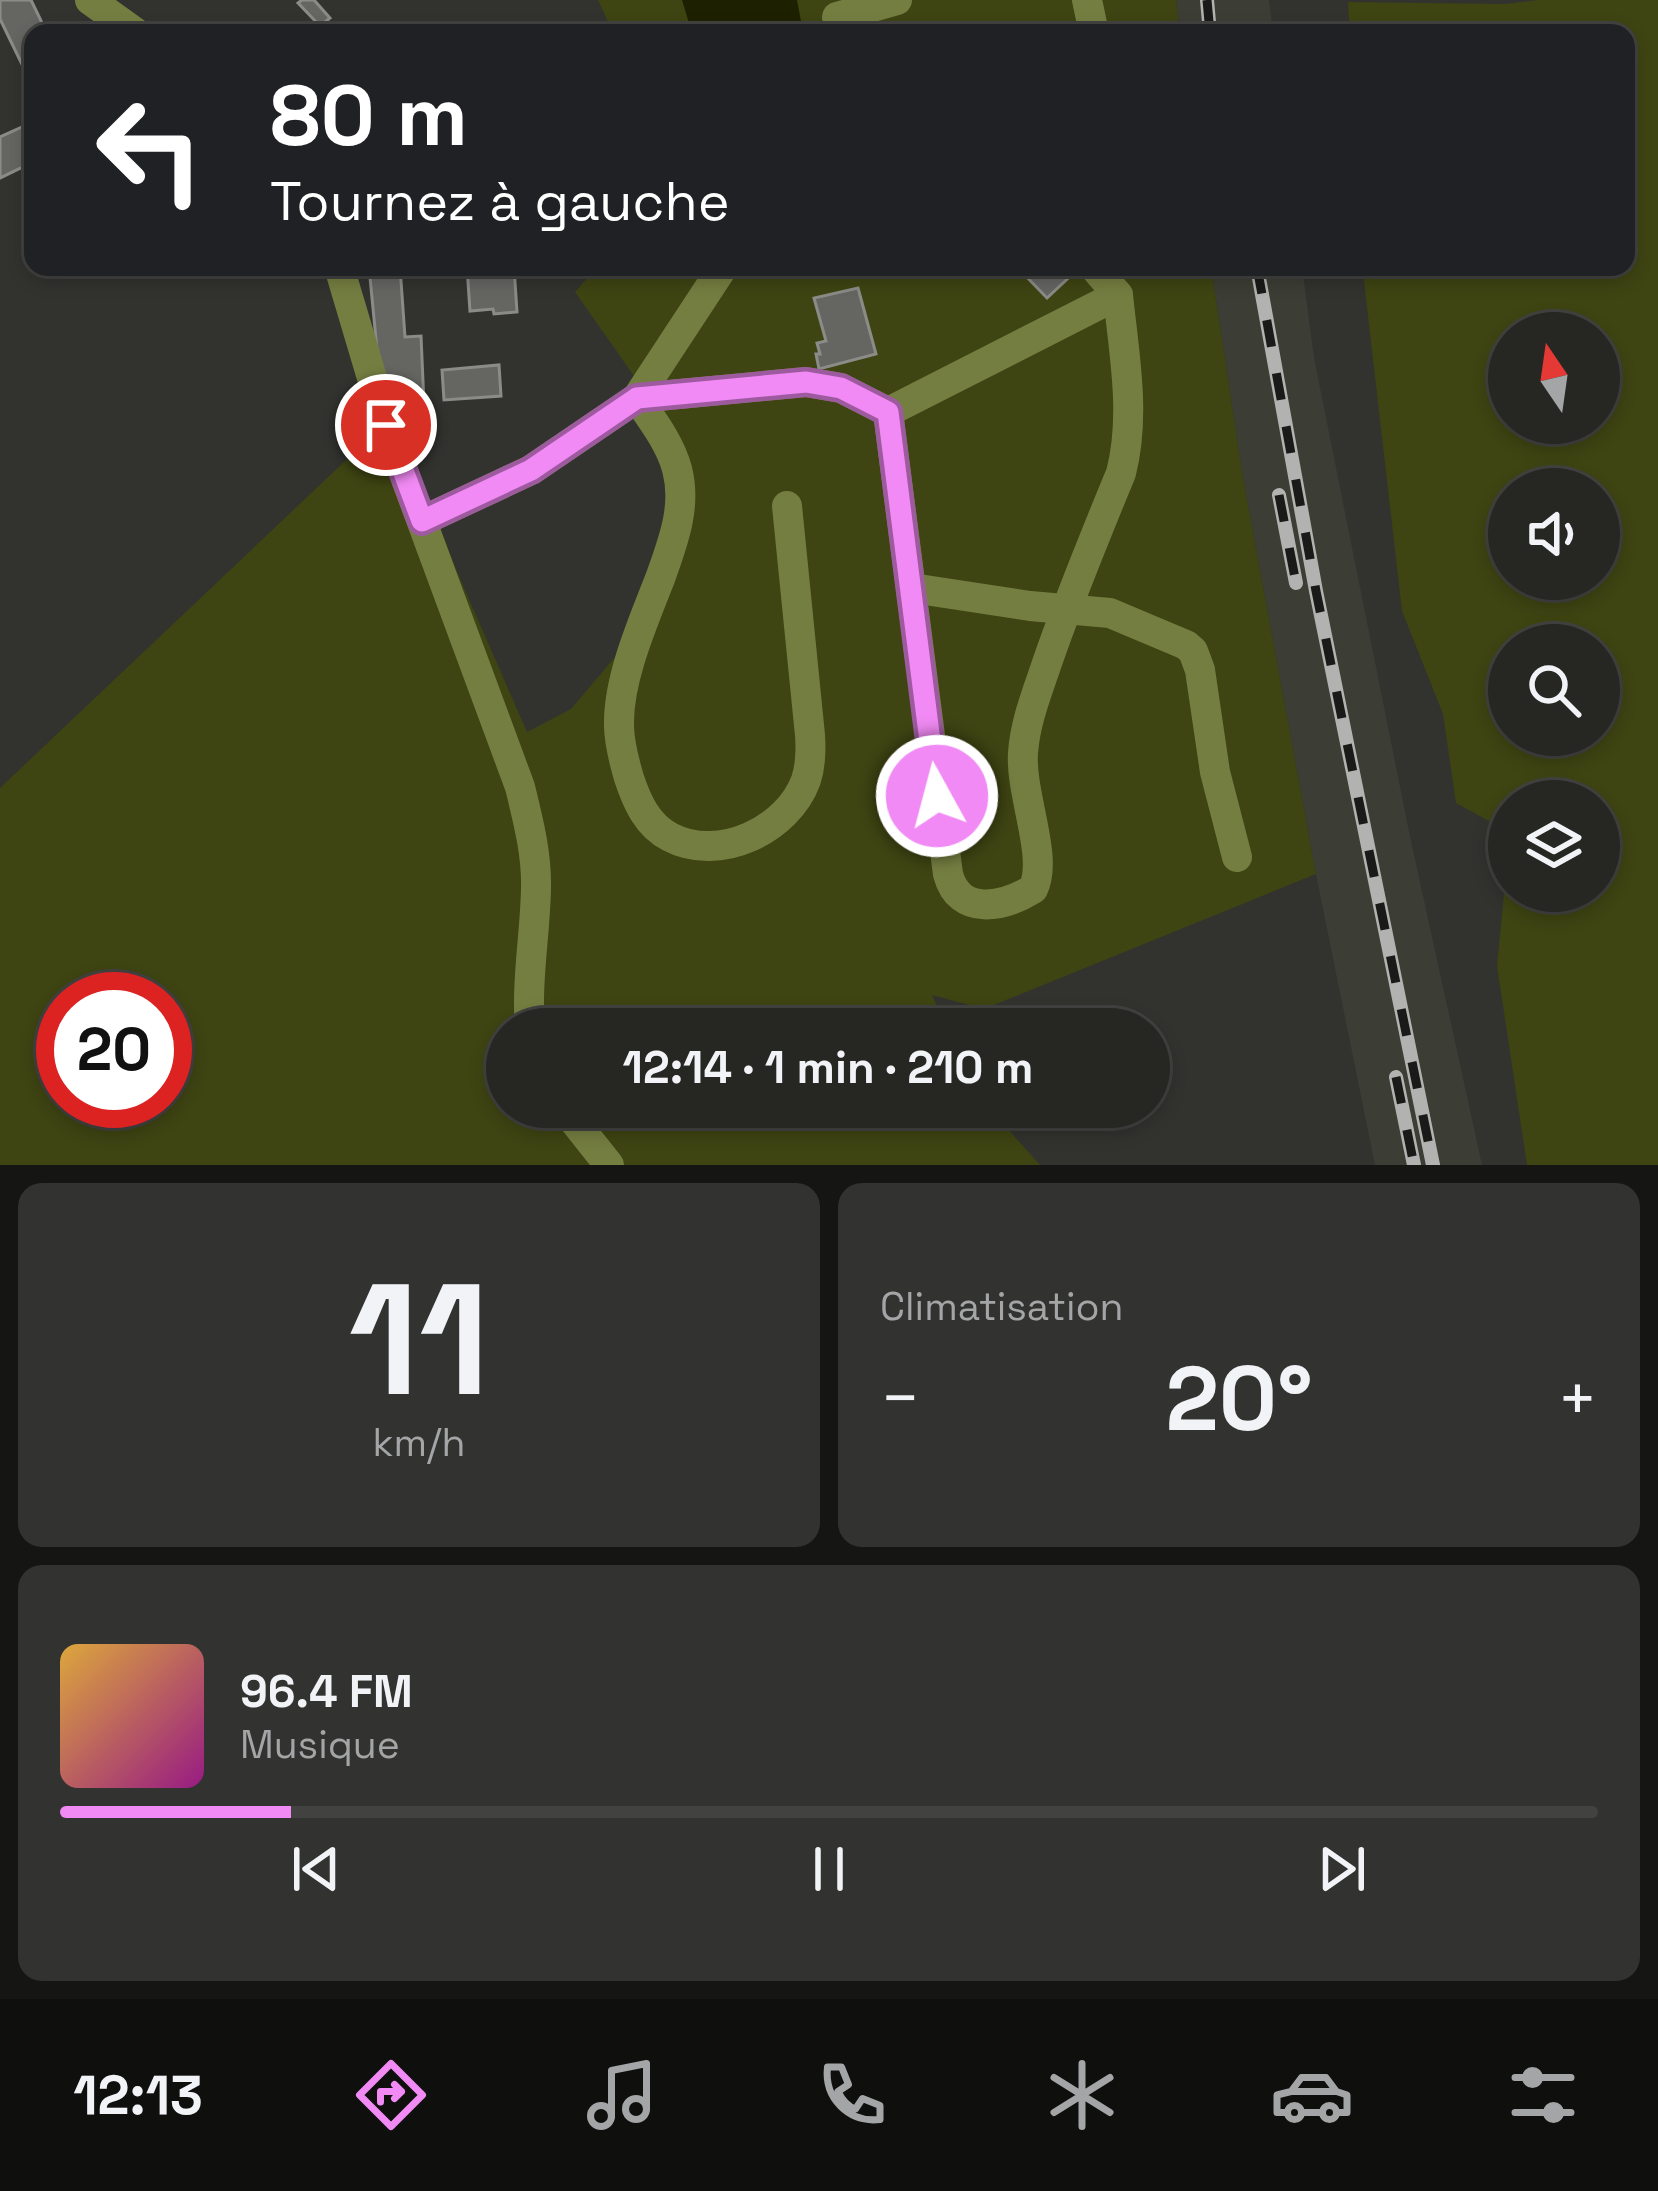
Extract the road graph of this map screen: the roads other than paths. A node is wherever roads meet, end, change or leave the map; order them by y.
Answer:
1 (90, 0) edge
2 (897, 0) edge
3 (837, 17) edge
4 (123, 24) edge
5 (342, 276) edge
6 (717, 276) edge
7 (1117, 281) edge
8 (637, 398) junction
9 (888, 412) junction
10 (787, 506) dead end
11 (422, 521) junction
12 (912, 588) junction
13 (1065, 609) junction
14 (1237, 857) dead end
15 (529, 1008) edge
16 (580, 1128) edge
17 (609, 1165) edge

1 - 4 street
2 - 3 street
5 - 11 street
6 - 8 street
7 - 9 street
7 - 13 street
8 - 9 street
8 - 10 street
8 - 11 street
9 - 12 street
11 - 15 street
12 - 13 street
12 - 13 street
13 - 14 street
16 - 17 street

